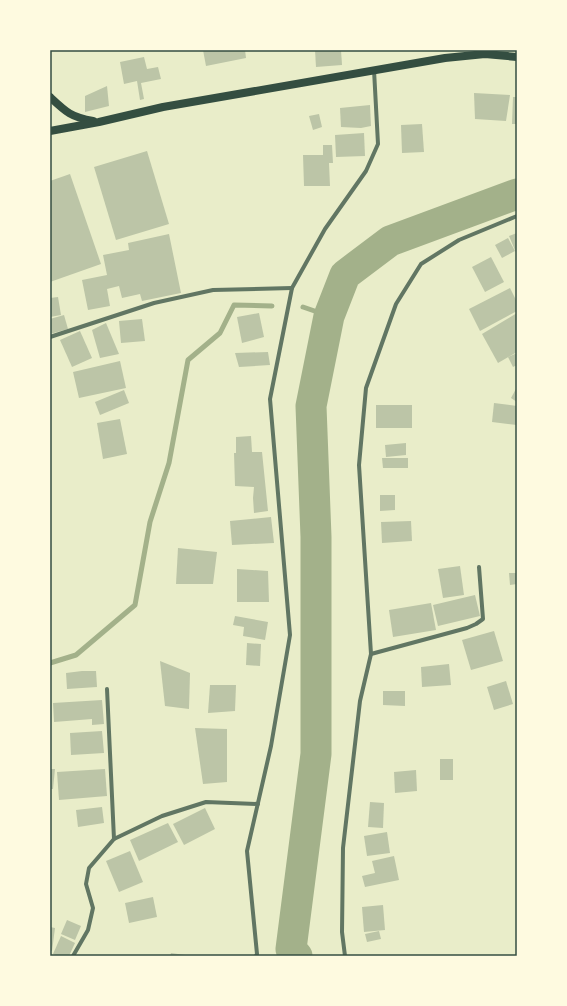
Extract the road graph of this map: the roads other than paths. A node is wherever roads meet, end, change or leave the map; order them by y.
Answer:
1 (517, 57) edge
2 (374, 70) junction
3 (50, 97) edge
4 (99, 122) junction
5 (50, 131) edge
6 (517, 216) edge
7 (292, 288) junction
8 (50, 337) edge
9 (479, 567) dead end
10 (371, 654) junction
11 (107, 689) dead end
12 (258, 804) junction
13 (114, 839) junction
14 (73, 956) edge
15 (256, 956) edge
16 (345, 956) edge

1 - 2 main road
2 - 4 main road
2 - 7 street
3 - 4 main road
4 - 5 main road
6 - 10 street
7 - 8 street
7 - 12 street
9 - 10 street
10 - 16 street
11 - 13 street
12 - 13 street
12 - 15 street
13 - 14 street

